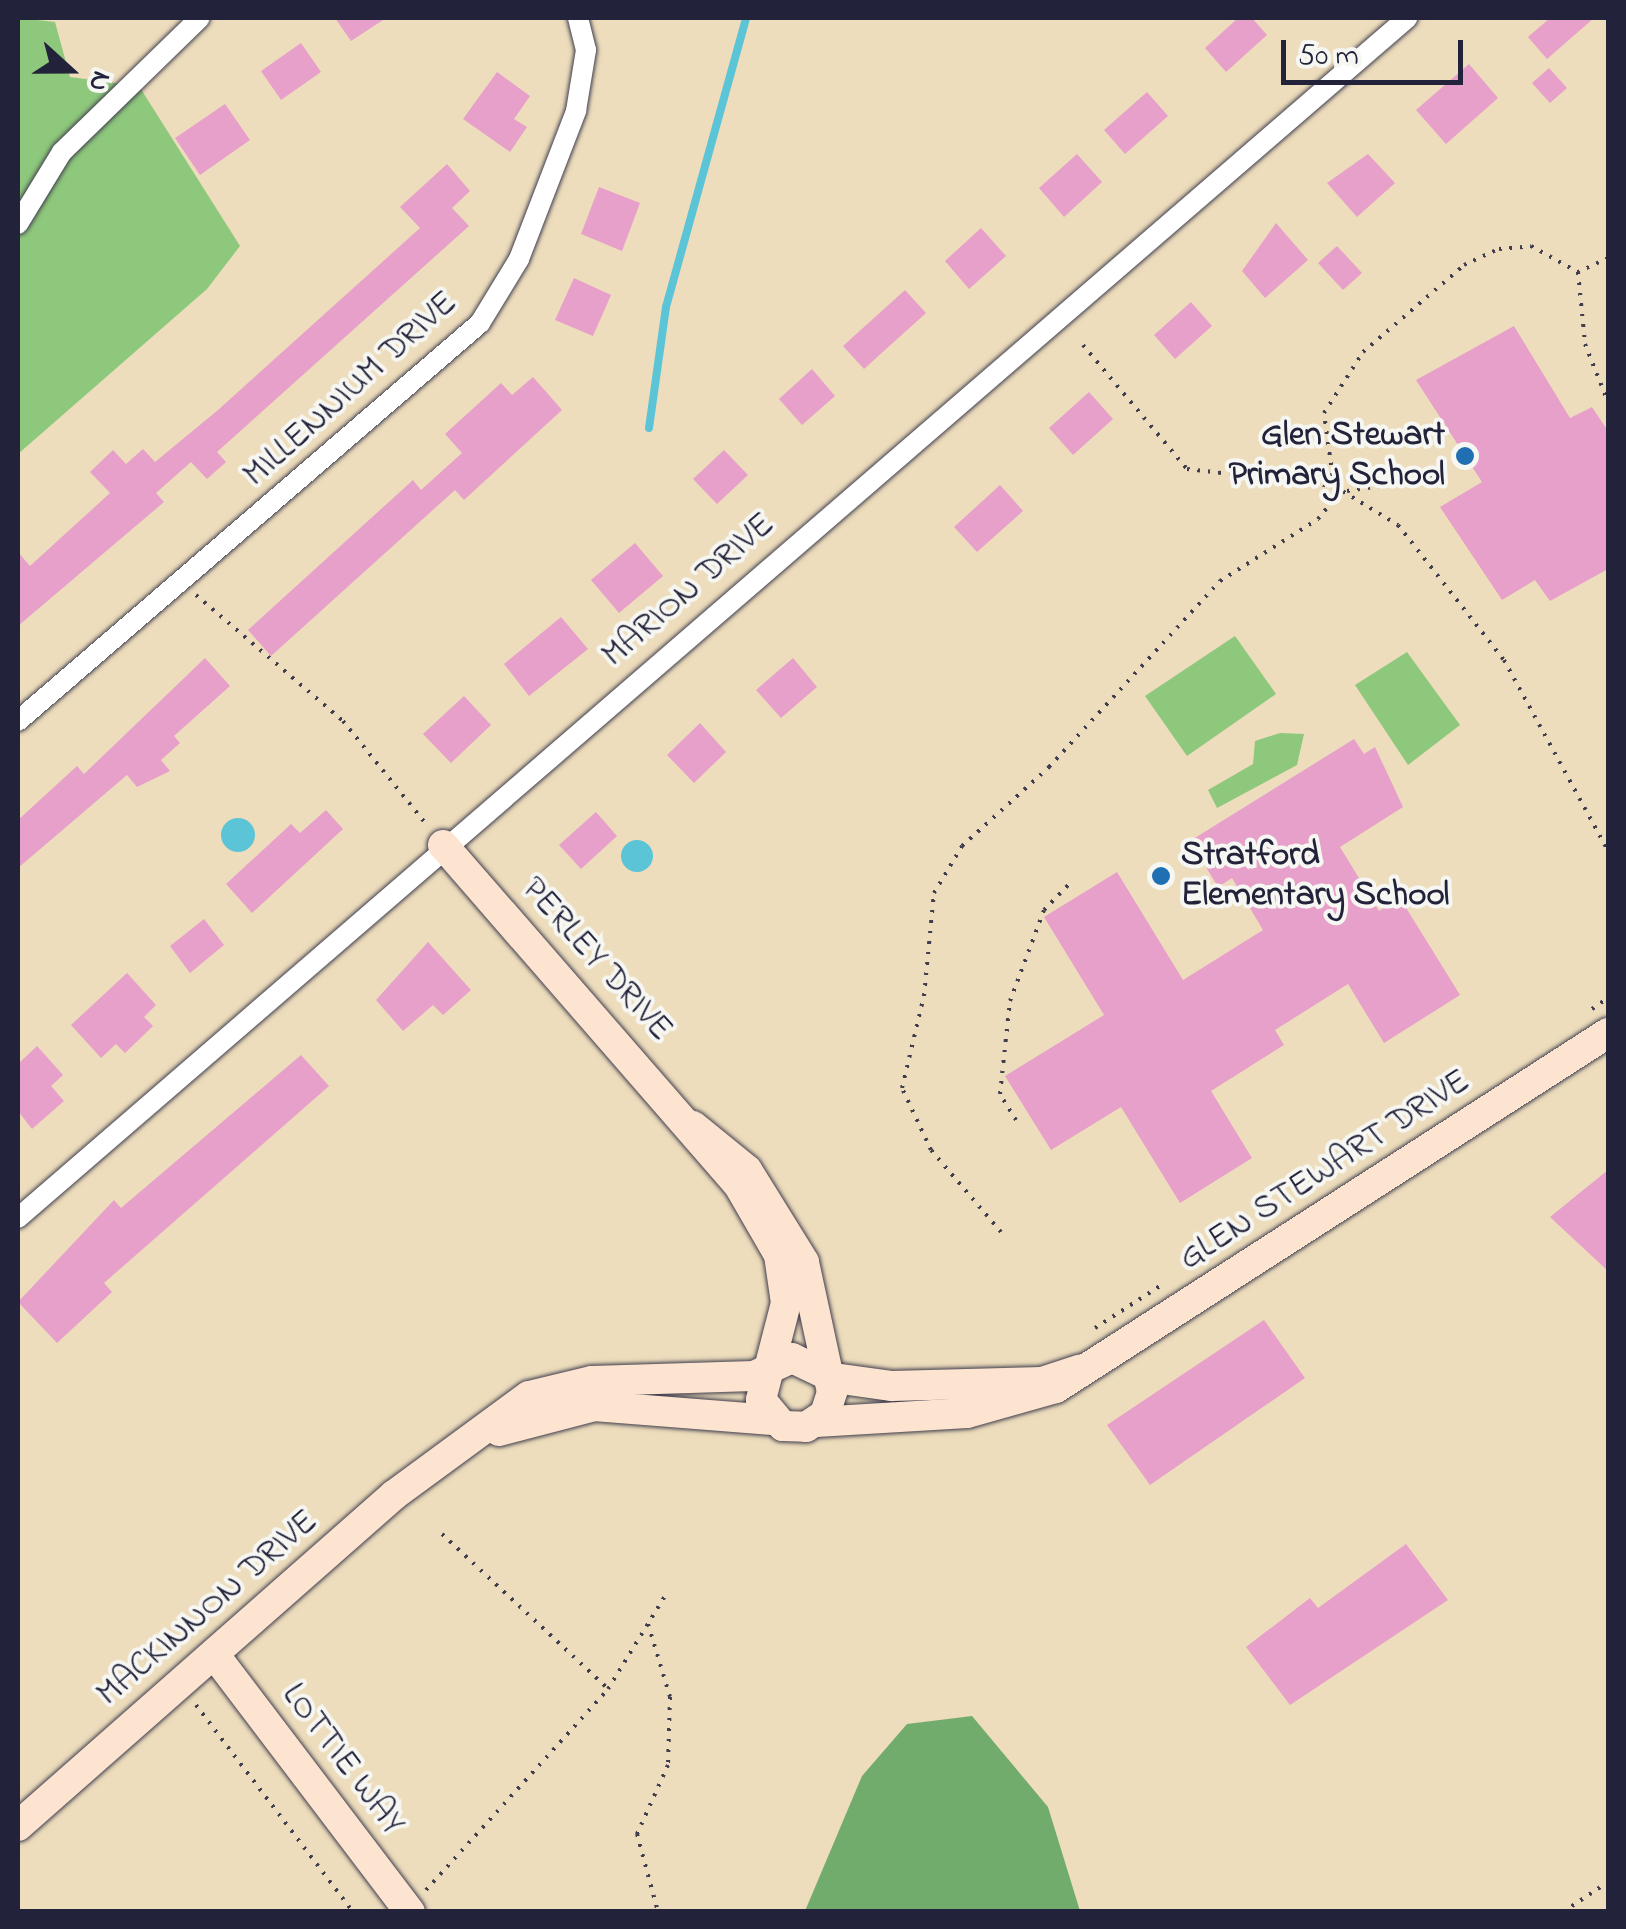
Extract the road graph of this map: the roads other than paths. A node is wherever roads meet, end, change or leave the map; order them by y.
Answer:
1 (200, 18) edge
2 (578, 18) edge
3 (1408, 18) edge
4 (18, 224) edge
5 (18, 720) edge
6 (443, 845) junction
7 (1608, 1033) edge
8 (693, 1126) junction
9 (18, 1218) edge
10 (766, 1369) junction
11 (823, 1370) junction
12 (1080, 1370) junction
13 (772, 1420) junction
14 (816, 1422) junction
15 (450, 1452) junction
16 (214, 1654) junction
17 (18, 1826) edge
18 (414, 1906) edge

1 - 4 street
2 - 5 street, MILLENNIUM DRIVE
3 - 6 street, MARION DRIVE
6 - 8 street, PERLEY DRIVE
6 - 9 street, MARION DRIVE
7 - 12 street, GLEN STEWART DRIVE
8 - 10 street, PERLEY DRIVE
8 - 11 street, PERLEY DRIVE
10 - 11 street
10 - 13 street
10 - 15 street, MACKINNON DRIVE
11 - 12 street, GLEN STEWART DRIVE
11 - 14 street
12 - 14 street, GLEN STEWART DRIVE
13 - 14 street
13 - 15 street, MACKINNON DRIVE
15 - 16 street, MACKINNON DRIVE
16 - 17 street, MACKINNON DRIVE
16 - 18 street, LOTTIE WAY

